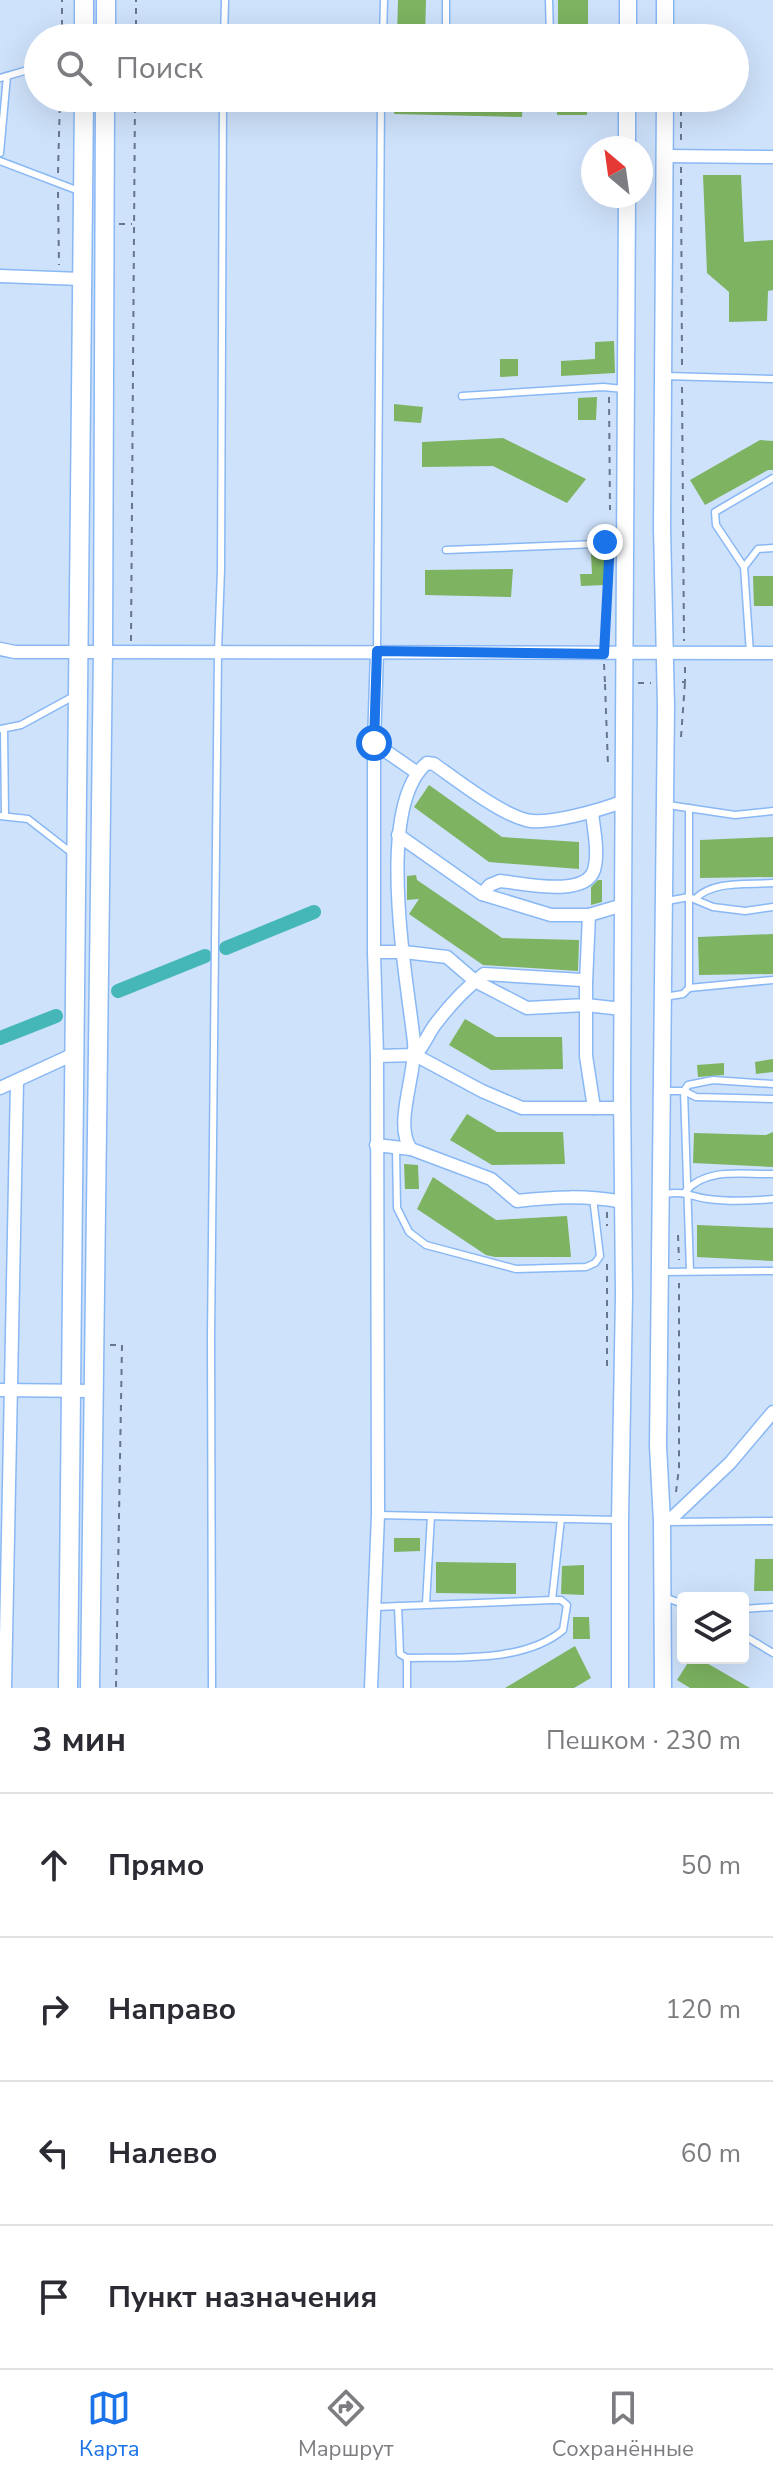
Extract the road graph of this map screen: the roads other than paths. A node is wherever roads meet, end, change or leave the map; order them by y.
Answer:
1 (84, 0) edge
2 (106, 0) edge
3 (225, 0) edge
4 (384, 0) edge
5 (446, 0) edge
6 (549, 0) edge
7 (628, 0) edge
8 (665, 0) edge
9 (84, 24) edge
10 (106, 24) edge
11 (224, 24) edge
12 (383, 24) edge
13 (446, 24) edge
14 (550, 24) edge
15 (628, 24) edge
16 (665, 24) edge
17 (24, 71) edge
18 (3, 77) edge
19 (84, 112) edge
20 (105, 112) edge
21 (223, 112) edge
22 (381, 112) edge
23 (627, 112) edge
24 (665, 112) edge
25 (627, 136) edge
26 (0, 153) edge
27 (665, 156) junction
28 (773, 157) edge
29 (0, 161) edge
30 (83, 192) junction
31 (627, 208) edge
32 (103, 264) junction
33 (81, 272) junction
34 (0, 276) edge
35 (662, 376) junction
36 (773, 379) edge
37 (627, 389) junction
38 (462, 396) dead end
39 (773, 478) edge
40 (618, 543) junction
41 (773, 548) edge
42 (446, 550) dead end
43 (744, 567) junction
44 (0, 649) edge
45 (103, 651) junction
46 (218, 651) junction
47 (377, 651) junction
48 (78, 652) junction
49 (664, 653) junction
50 (750, 653) junction
51 (773, 653) edge
52 (624, 654) junction
53 (77, 695) junction
54 (2, 729) edge
55 (374, 743) junction
56 (2, 765) edge
57 (416, 772) junction
58 (624, 801) junction
59 (665, 804) junction
60 (689, 808) junction
61 (773, 811) edge
62 (592, 813) junction
63 (3, 816) edge
64 (398, 835) junction
65 (76, 856) junction
66 (773, 883) edge
67 (482, 894) junction
68 (692, 898) junction
69 (662, 902) junction
70 (623, 905) junction
71 (773, 907) edge
72 (589, 915) junction
73 (374, 952) junction
74 (404, 952) junction
75 (773, 980) edge
76 (475, 981) junction
77 (586, 983) junction
78 (689, 988) junction
79 (663, 997) junction
80 (586, 1005) junction
81 (622, 1009) junction
82 (74, 1054) junction
83 (415, 1055) junction
84 (377, 1056) junction
85 (17, 1081) junction
86 (773, 1084) edge
87 (0, 1088) edge
88 (662, 1091) junction
89 (684, 1091) junction
90 (773, 1099) edge
91 (594, 1108) junction
92 (622, 1108) junction
93 (376, 1145) junction
94 (396, 1148) junction
95 (411, 1149) junction
96 (773, 1174) edge
97 (686, 1191) junction
98 (661, 1195) junction
99 (593, 1197) junction
100 (773, 1199) edge
101 (623, 1202) junction
102 (690, 1271) junction
103 (773, 1271) edge
104 (659, 1272) junction
105 (6, 1390) edge
106 (93, 1391) junction
107 (71, 1392) junction
108 (773, 1412) edge
109 (378, 1515) junction
110 (431, 1516) junction
111 (561, 1519) junction
112 (620, 1520) junction
113 (773, 1521) edge
114 (662, 1522) junction
115 (661, 1596) junction
116 (552, 1600) junction
117 (677, 1602) edge
118 (426, 1604) junction
119 (398, 1606) junction
120 (376, 1607) junction
121 (773, 1607) edge
122 (749, 1609) edge
123 (749, 1639) edge
124 (773, 1653) edge
125 (407, 1658) junction
126 (5, 1688) edge
127 (68, 1688) edge
128 (90, 1688) edge
129 (212, 1688) edge
130 (371, 1688) edge
131 (407, 1688) edge
132 (620, 1688) edge
133 (663, 1688) edge

1 - 9 main road
2 - 10 main road
3 - 11 lane
4 - 12 lane
5 - 13 lane
6 - 14 lane
7 - 15 street
8 - 16 street
17 - 18 lane
18 - 26 lane
19 - 30 main road
20 - 32 main road
21 - 46 lane
22 - 47 lane
23 - 25 street
24 - 27 street
27 - 28 street
27 - 35 street
29 - 30 lane
30 - 33 main road
31 - 37 street
32 - 33 main road
32 - 45 main road
33 - 34 street
33 - 48 main road
35 - 36 lane
35 - 49 street
37 - 38 lane
37 - 40 street
39 - 43 lane
40 - 42 lane
40 - 52 street
41 - 43 lane
43 - 50 lane
44 - 48 street
45 - 46 street
45 - 48 street
45 - 106 main road
46 - 47 street
46 - 129 lane
47 - 52 street
47 - 55 street
48 - 53 main road
49 - 50 street
49 - 52 street
49 - 59 street
50 - 51 street
52 - 58 street
53 - 54 lane
53 - 65 main road
54 - 56 lane
55 - 57 street
55 - 73 street
56 - 63 lane
57 - 62 street
57 - 64 street
58 - 62 street
58 - 70 street
59 - 60 lane
59 - 69 street
60 - 61 lane
60 - 68 lane
62 - 67 street
63 - 65 lane
64 - 67 street
64 - 74 street
65 - 82 main road
66 - 68 lane
67 - 72 street
68 - 69 lane
68 - 71 lane
68 - 78 lane
69 - 79 street
70 - 72 street
70 - 81 street
72 - 77 street
73 - 74 street
73 - 84 street
74 - 76 street
74 - 83 street
75 - 78 lane
76 - 77 street
76 - 80 street
76 - 83 street
77 - 80 street
78 - 79 lane
79 - 88 street
80 - 81 street
80 - 91 street
81 - 92 street
82 - 85 street
82 - 107 main road
83 - 84 street
83 - 91 street
83 - 95 street
84 - 93 street
85 - 87 street
85 - 105 street
86 - 89 lane
88 - 89 lane
88 - 98 street
89 - 90 lane
89 - 97 lane
91 - 92 street
92 - 101 street
93 - 94 street
93 - 109 street
94 - 95 street
94 - 99 lane
95 - 99 street
96 - 97 lane
97 - 98 lane
97 - 100 lane
97 - 102 lane
98 - 104 street
99 - 101 street
101 - 112 street
102 - 103 lane
102 - 104 lane
104 - 114 street
105 - 107 street
105 - 126 street
106 - 107 street
106 - 128 main road
107 - 127 main road
108 - 114 street
109 - 110 lane
109 - 120 street
110 - 111 lane
110 - 118 lane
111 - 112 lane
111 - 116 lane
112 - 132 street
113 - 114 lane
114 - 115 street
115 - 117 lane
115 - 133 street
116 - 118 lane
116 - 125 lane
118 - 119 lane
119 - 120 lane
119 - 125 lane
120 - 130 street
121 - 122 lane
123 - 124 lane
125 - 131 lane

